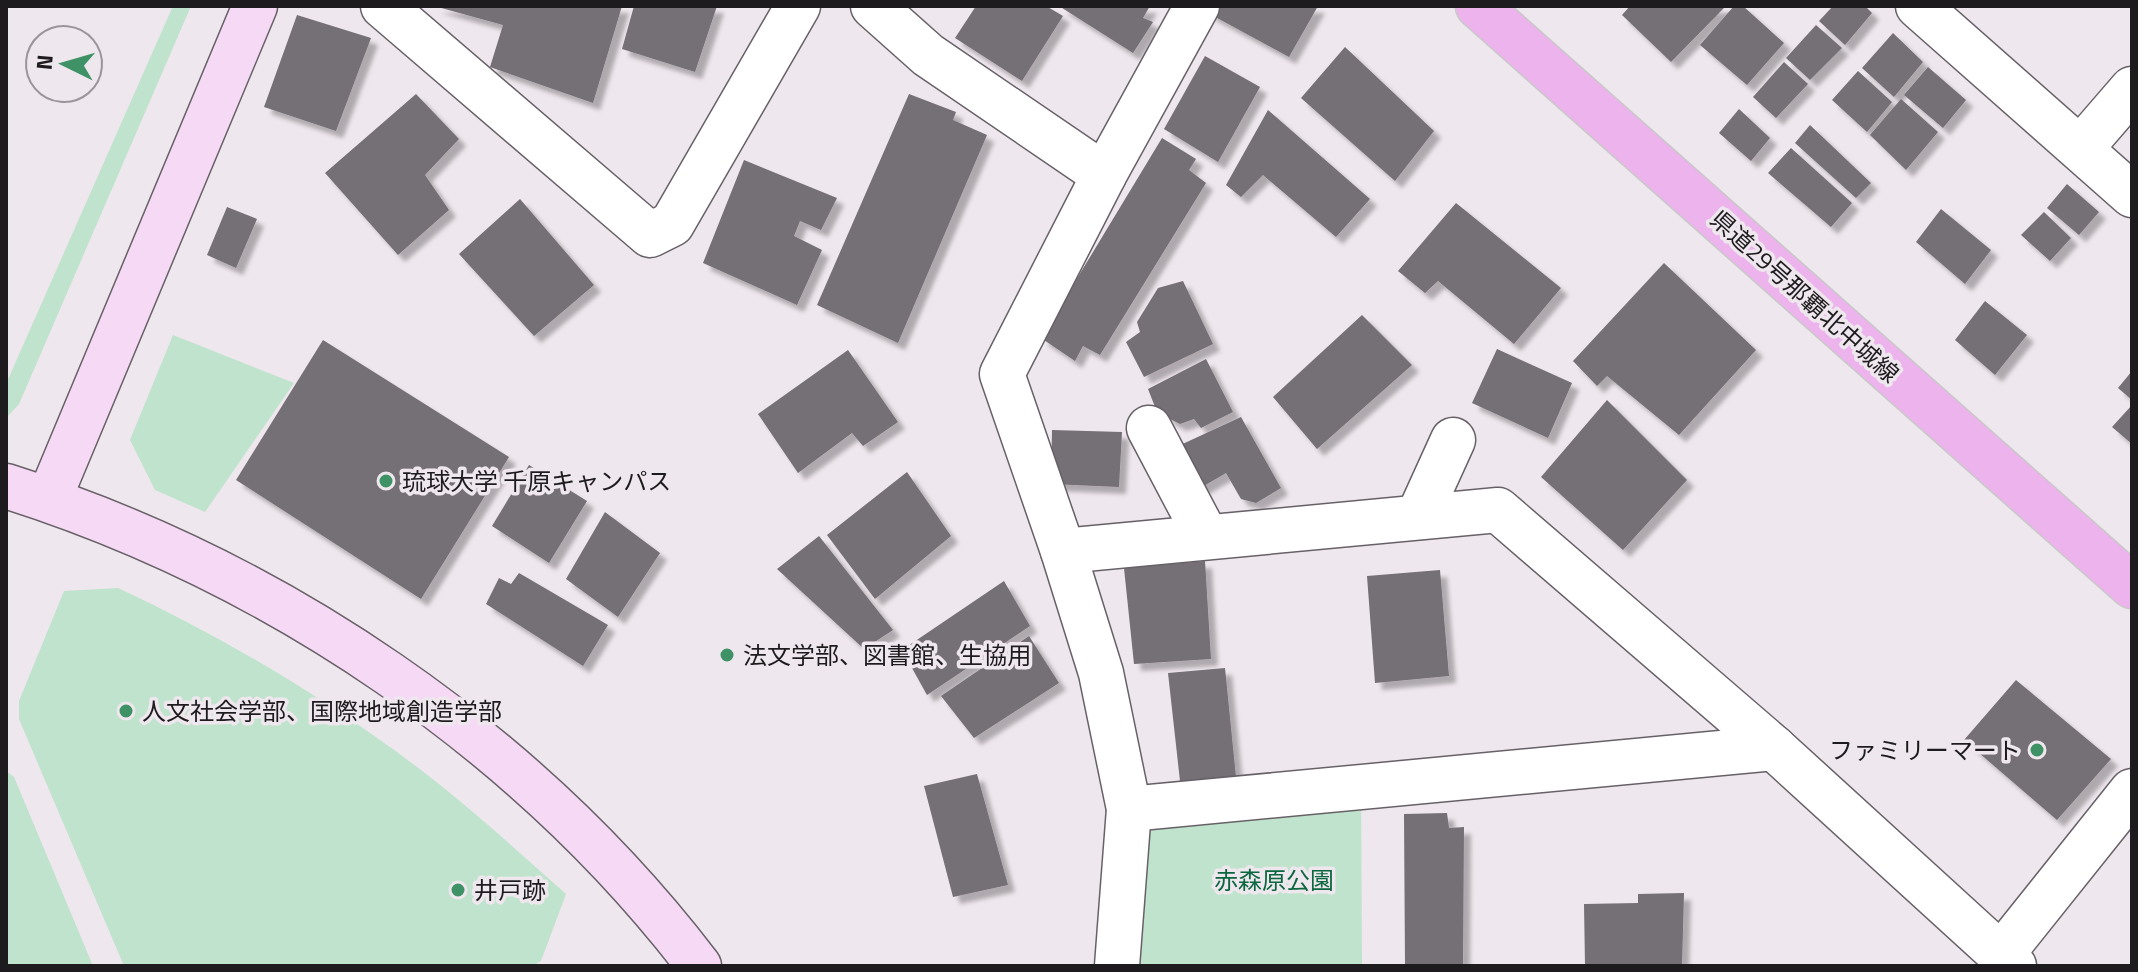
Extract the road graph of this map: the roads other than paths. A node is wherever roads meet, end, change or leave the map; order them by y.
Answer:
1 (255, 6) edge
2 (383, 6) edge
3 (798, 6) edge
4 (873, 6) edge
5 (1197, 6) edge
6 (1478, 6) edge
7 (1918, 6) edge
8 (2132, 89) edge
9 (2081, 148) junction
10 (1104, 175) junction
11 (2132, 195) edge
12 (1149, 428) dead end
13 (1453, 440) dead end
14 (6, 486) edge
15 (49, 499) junction
16 (1418, 517) junction
17 (1206, 536) junction
18 (1063, 551) junction
19 (2132, 586) edge
20 (1774, 748) junction
21 (2132, 791) edge
22 (1129, 809) junction
23 (2008, 960) edge
24 (699, 966) edge
25 (1117, 966) edge

1 - 15 street
2 - 3 street
4 - 10 street
5 - 10 street
6 - 19 main road, 県道29号那覇北中城線
7 - 9 street
8 - 9 street
9 - 11 street
10 - 18 street
12 - 17 street
13 - 16 street
14 - 15 street
15 - 24 street
16 - 17 street
16 - 20 street
17 - 18 street
18 - 22 street
20 - 22 street
20 - 23 street
21 - 23 street
22 - 25 street

